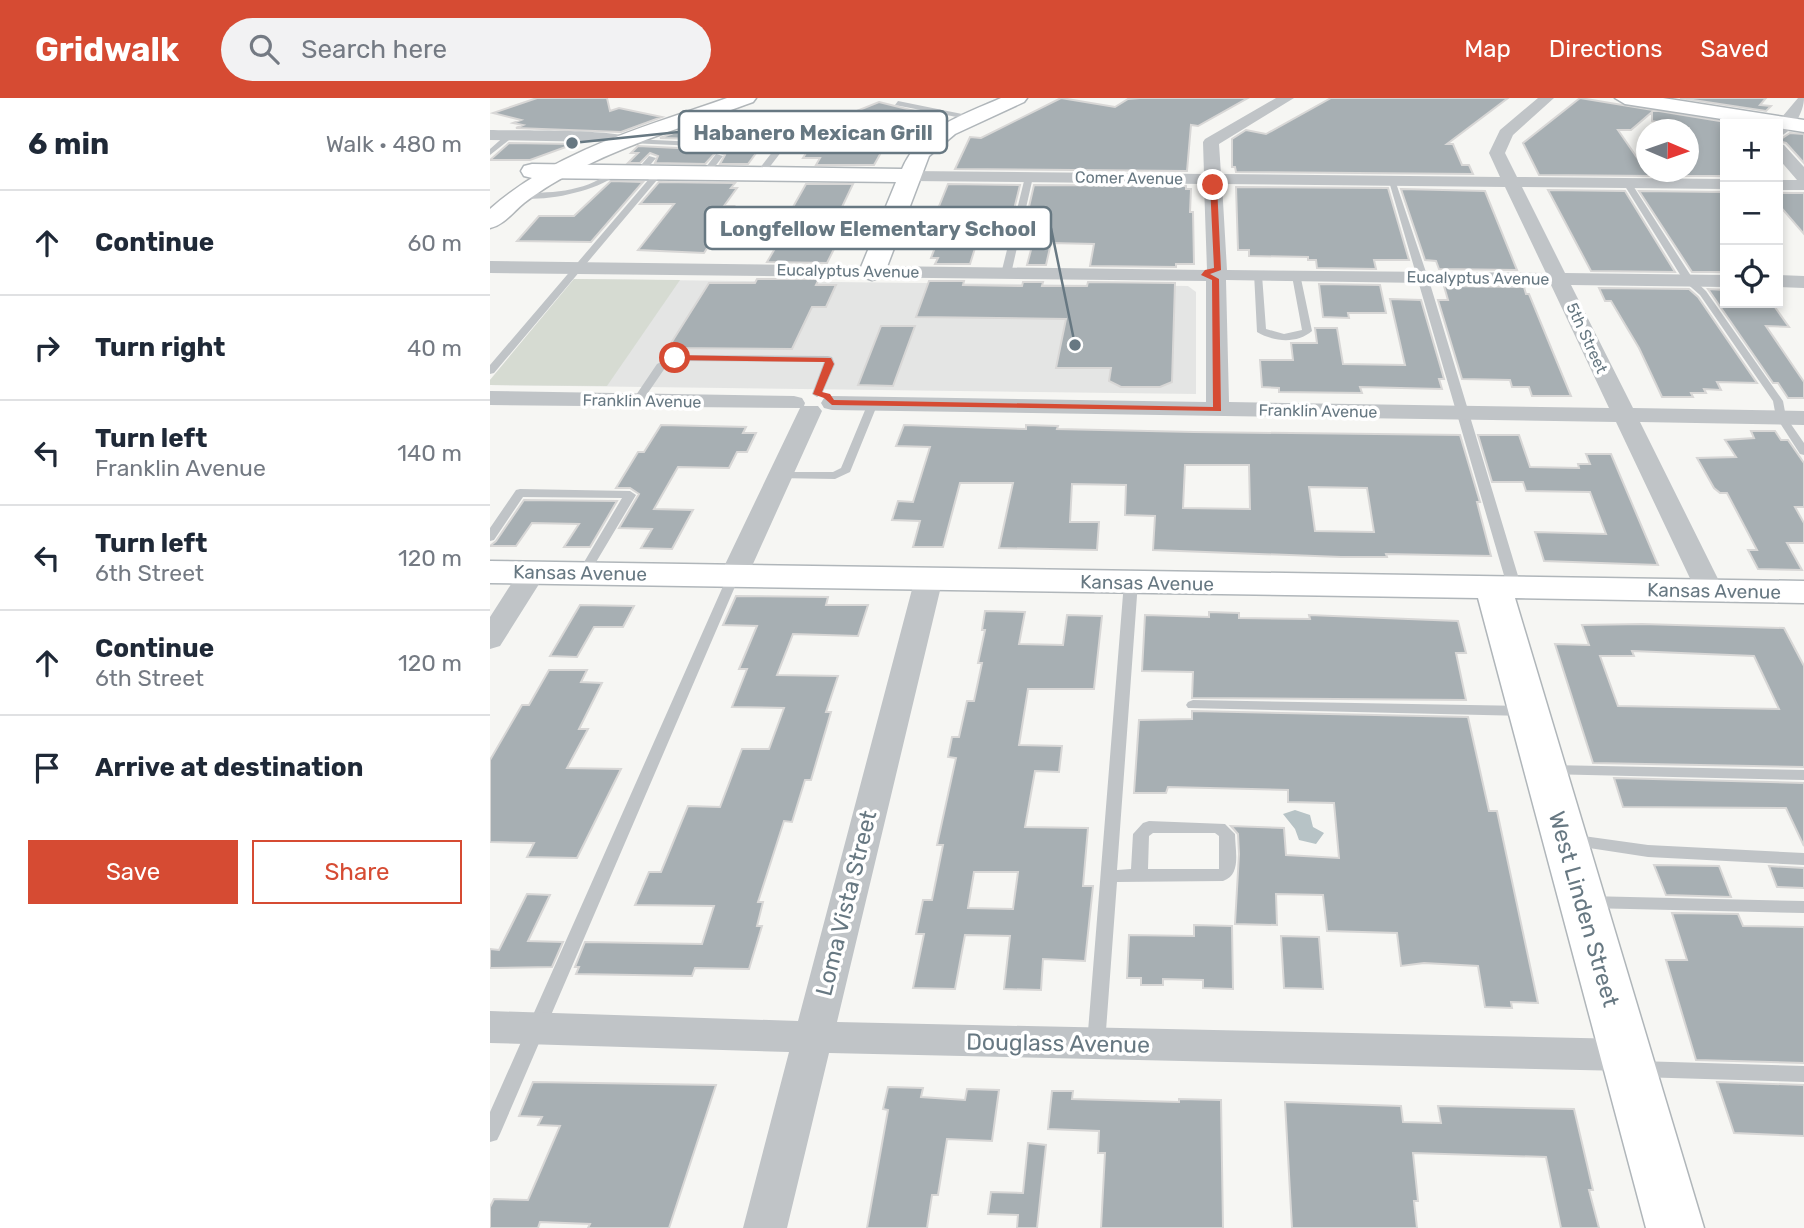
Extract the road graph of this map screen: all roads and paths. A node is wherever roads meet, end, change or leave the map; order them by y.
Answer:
1 (723, 98) edge
2 (746, 98) edge
3 (1017, 98) edge
4 (1287, 98) edge
5 (1548, 98) edge
6 (1625, 98) edge
7 (1804, 100) edge
8 (898, 103) dead end
9 (702, 115) junction
10 (972, 118) junction
11 (722, 126) dead end
12 (1789, 127) edge
13 (490, 135) edge
14 (510, 136) junction
15 (844, 136) dead end
16 (934, 138) junction
17 (623, 139) junction
18 (788, 139) dead end
19 (697, 144) dead end
20 (490, 153) edge
21 (1783, 154) edge
22 (719, 156) dead end
23 (649, 168) junction
24 (543, 172) junction
25 (613, 174) junction
26 (704, 174) junction
27 (759, 175) junction
28 (910, 176) junction
29 (1029, 177) junction
30 (1804, 177) edge
31 (1213, 179) junction
32 (1391, 180) junction
33 (1511, 182) junction
34 (1636, 182) edge
35 (1699, 182) edge
36 (1627, 183) junction
37 (1720, 184) edge
38 (1783, 185) edge
39 (1804, 185) edge
40 (516, 195) junction
41 (490, 198) edge
42 (490, 220) edge
43 (490, 267) edge
44 (577, 268) junction
45 (872, 272) junction
46 (1006, 274) junction
47 (1217, 274) junction
48 (1257, 275) junction
49 (1297, 276) junction
50 (1423, 276) junction
51 (1560, 279) junction
52 (1689, 281) junction
53 (1720, 281) edge
54 (1783, 282) edge
55 (1804, 282) edge
56 (490, 371) edge
57 (490, 398) edge
58 (637, 401) junction
59 (813, 403) junction
60 (873, 403) junction
61 (1218, 410) junction
62 (1464, 413) junction
63 (1623, 415) junction
64 (1792, 417) edge
65 (1804, 452) edge
66 (780, 476) junction
67 (490, 537) edge
68 (490, 572) edge
69 (533, 573) junction
70 (583, 573) junction
71 (734, 575) junction
72 (929, 578) junction
73 (1131, 582) junction
74 (1505, 589) junction
75 (1710, 591) junction
76 (1804, 592) edge
77 (490, 640) edge
78 (1193, 705) dead end
79 (1529, 711) junction
80 (1545, 770) junction
81 (1804, 775) edge
82 (1564, 839) junction
83 (1804, 859) edge
84 (1137, 875) junction
85 (1109, 877) junction
86 (1582, 902) junction
87 (1804, 907) edge
88 (490, 1027) edge
89 (536, 1027) junction
90 (812, 1037) junction
91 (1096, 1044) junction
92 (1628, 1062) junction
93 (1804, 1074) edge
94 (490, 1133) edge
95 (765, 1228) edge
96 (1675, 1228) edge

1 - 17 street
2 - 9 street
3 - 10 street
4 - 31 street
5 - 33 street, 5th Street
6 - 12 street
7 - 12 street
8 - 10 lane
9 - 11 lane
9 - 17 street
10 - 16 street
13 - 14 street
14 - 17 street
14 - 20 lane
15 - 16 lane
16 - 28 street
17 - 19 lane
17 - 24 street
18 - 27 lane
21 - 30 street
22 - 26 lane
23 - 25 street, Comer Avenue
23 - 26 street, Comer Avenue
23 - 44 lane
24 - 25 street, Comer Avenue
24 - 40 street
24 - 41 street
25 - 40 lane
26 - 27 street, Comer Avenue
27 - 28 street, Comer Avenue
28 - 29 street, Comer Avenue
28 - 45 street
29 - 31 street, Comer Avenue
29 - 46 lane
31 - 32 street, Comer Avenue
31 - 47 street
32 - 33 street, Comer Avenue
32 - 50 lane
33 - 36 street, Comer Avenue
33 - 51 street, 5th Street
34 - 36 street, Comer Avenue
35 - 37 street, Comer Avenue
36 - 52 lane
38 - 39 street
40 - 42 street
43 - 44 street, Eucalyptus Avenue
44 - 45 street, Eucalyptus Avenue
44 - 56 lane
45 - 46 street, Eucalyptus Avenue
46 - 47 street, Eucalyptus Avenue
47 - 48 street, Eucalyptus Avenue
47 - 61 street
48 - 49 street, Eucalyptus Avenue
48 - 49 lane
49 - 50 street, Eucalyptus Avenue
50 - 51 street, Eucalyptus Avenue
50 - 62 lane
51 - 52 street, Eucalyptus Avenue
51 - 63 street, 5th Street
52 - 53 street, Eucalyptus Avenue
52 - 64 lane
54 - 55 street
57 - 58 street, Franklin Avenue
58 - 59 street, Franklin Avenue
58 - 59 lane
59 - 60 street, Franklin Avenue
59 - 66 street
60 - 61 street, Franklin Avenue
60 - 66 lane
61 - 62 street, Franklin Avenue
62 - 63 street, Franklin Avenue
62 - 74 lane
63 - 64 street, Franklin Avenue
63 - 75 street, 5th Street
64 - 65 lane
66 - 71 street
67 - 70 lane
68 - 69 street, Kansas Avenue
69 - 70 street, Kansas Avenue
69 - 77 street
70 - 71 street, Kansas Avenue
71 - 72 street, Kansas Avenue
71 - 89 lane
72 - 73 street, Kansas Avenue
72 - 90 street, Loma Vista Street
73 - 74 street, Kansas Avenue
73 - 85 lane
74 - 75 street, Kansas Avenue
74 - 79 street, West Linden Street
75 - 76 street, Kansas Avenue
78 - 79 lane
79 - 80 street, West Linden Street
80 - 81 lane
80 - 82 street, West Linden Street
82 - 83 lane
82 - 86 street, West Linden Street
84 - 84 lane
84 - 85 lane
85 - 91 lane
86 - 87 lane
86 - 92 street, West Linden Street
88 - 89 street, Douglass Avenue
89 - 90 street, Douglass Avenue
89 - 94 lane
90 - 91 street, Douglass Avenue
90 - 95 street, Loma Vista Street
91 - 92 street, Douglass Avenue
92 - 93 lane
92 - 96 street, West Linden Street

